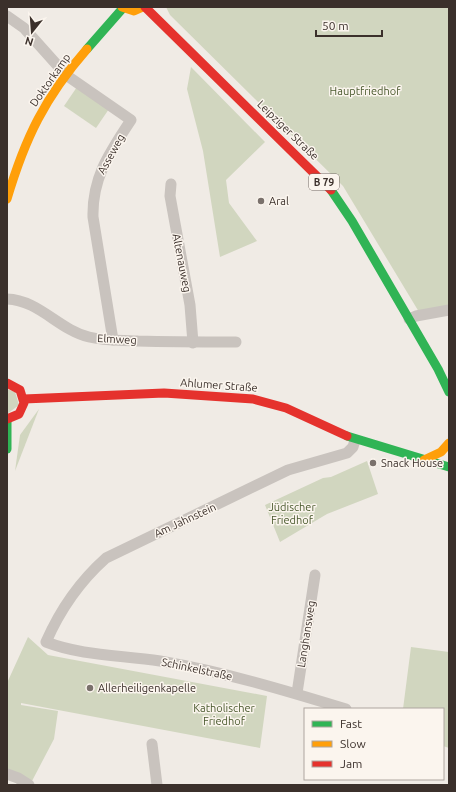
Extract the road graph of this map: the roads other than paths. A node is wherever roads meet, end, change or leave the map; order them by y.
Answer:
1 (144, 7) edge
2 (123, 8) edge
3 (7, 16) edge
4 (66, 75) junction
5 (171, 184) dead end
6 (7, 199) edge
7 (7, 299) edge
8 (449, 310) edge
9 (409, 320) junction
10 (113, 340) junction
11 (193, 342) junction
12 (236, 342) dead end
13 (7, 383) edge
14 (449, 392) edge
15 (24, 399) junction
16 (7, 419) edge
17 (355, 440) junction
18 (449, 444) edge
19 (7, 449) edge
20 (424, 460) junction
21 (449, 467) edge
22 (315, 575) dead end
23 (46, 642) joint
24 (297, 693) junction
25 (343, 708) edge
26 (152, 744) dead end
27 (7, 774) edge
28 (29, 785) edge
29 (157, 785) edge

1 - 2 main road, Leipziger Straße / B 79
1 - 9 main road, Leipziger Straße / B 79
2 - 4 main road, Doktorkamp
3 - 4 street, Asseweg
4 - 6 main road, Doktorkamp
4 - 10 street, Asseweg
5 - 11 street, Altenauweg
7 - 10 street, Elmweg
8 - 9 street
9 - 14 main road, Leipziger Straße / B 79
10 - 11 street, Elmweg
11 - 12 street, Elmweg
13 - 15 main road
15 - 16 main road
15 - 17 main road, Ahlumer Straße
16 - 19 main road
17 - 20 main road, Ahlumer Straße
17 - 23 street, Am Jahnstein
18 - 20 main road
20 - 21 main road, Ahlumer Straße
22 - 24 street, Langhansweg
23 - 24 street, Schinkelstraße
24 - 25 street, Schinkelstraße
26 - 29 street
27 - 28 street

